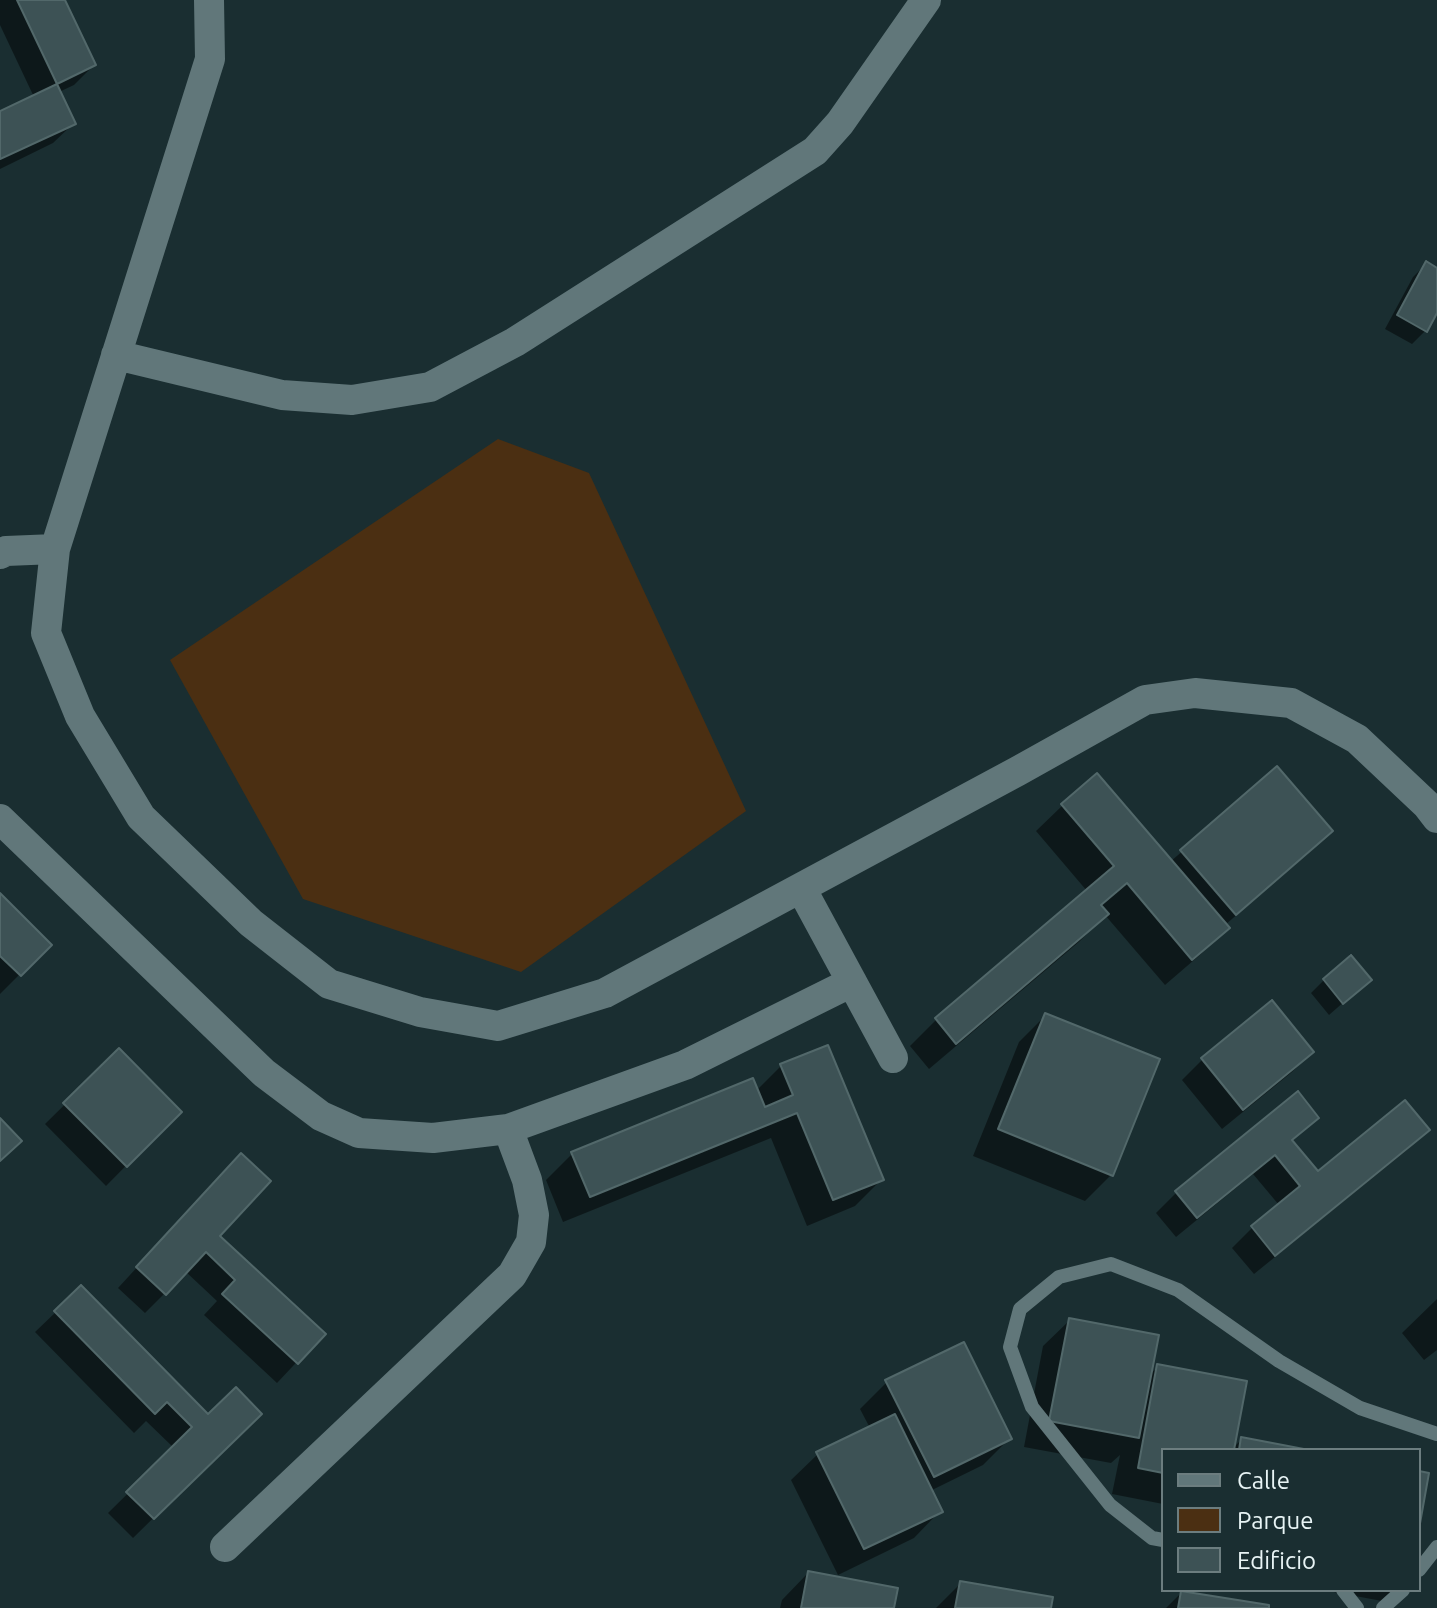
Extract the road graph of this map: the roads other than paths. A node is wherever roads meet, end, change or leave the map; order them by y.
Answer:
1 (209, 0) edge
2 (926, 0) edge
3 (116, 355) junction
4 (55, 549) junction
5 (0, 554) edge
6 (1437, 818) edge
7 (0, 819) edge
8 (801, 888) junction
9 (852, 982) junction
10 (893, 1058) dead end
11 (508, 1129) junction
12 (1437, 1434) edge
13 (1161, 1540) edge
14 (225, 1547) dead end
15 (1437, 1547) edge
16 (1421, 1567) edge
17 (1345, 1592) edge
18 (1401, 1592) edge
19 (1357, 1608) edge
20 (1383, 1608) edge

1 - 3 street
2 - 3 street
3 - 4 street
4 - 5 street
4 - 8 street
6 - 8 street
7 - 11 street
8 - 9 street
9 - 10 street
9 - 11 street
11 - 14 street
12 - 13 lane
15 - 16 lane
17 - 19 lane
18 - 20 lane

